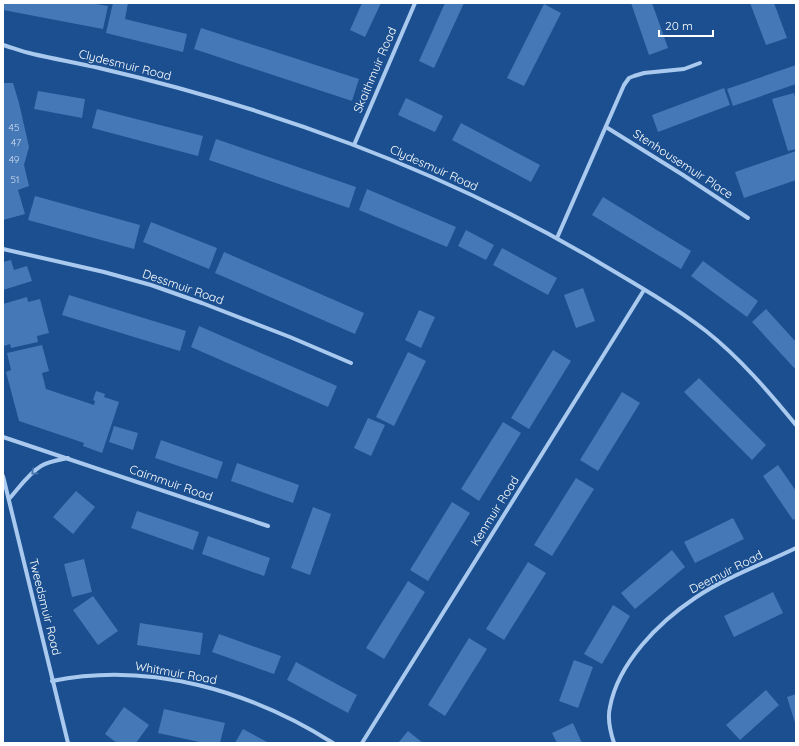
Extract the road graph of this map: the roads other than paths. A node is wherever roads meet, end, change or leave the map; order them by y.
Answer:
1 (415, 3) edge
2 (3, 46) edge
3 (700, 63) dead end
4 (606, 127) junction
5 (354, 145) junction
6 (748, 218) dead end
7 (557, 238) junction
8 (3, 249) edge
9 (644, 290) junction
10 (350, 363) dead end
11 (796, 425) edge
12 (3, 437) edge
13 (68, 458) junction
14 (3, 476) edge
15 (9, 499) junction
16 (268, 526) dead end
17 (796, 548) edge
18 (52, 681) junction
19 (68, 743) edge
20 (333, 743) edge
21 (362, 743) edge
22 (614, 743) edge

1 - 5 street, Skaithmuir Road
2 - 5 street, Clydesmuir Road
3 - 4 street
4 - 6 street, Stenhousemuir Place
4 - 7 street
5 - 7 street, Clydesmuir Road
7 - 9 street, Clydesmuir Road
8 - 10 street, Dessmuir Road
9 - 11 street, Clydesmuir Road
9 - 21 street, Kenmuir Road
12 - 13 street, Cairnmuir Road
13 -> 15 street
13 - 16 street, Cairnmuir Road
14 - 15 street, Tweedsmuir Road
15 - 18 street, Tweedsmuir Road
17 - 22 street, Deemuir Road
18 - 19 street, Tweedsmuir Road
18 - 20 street, Whitmuir Road

